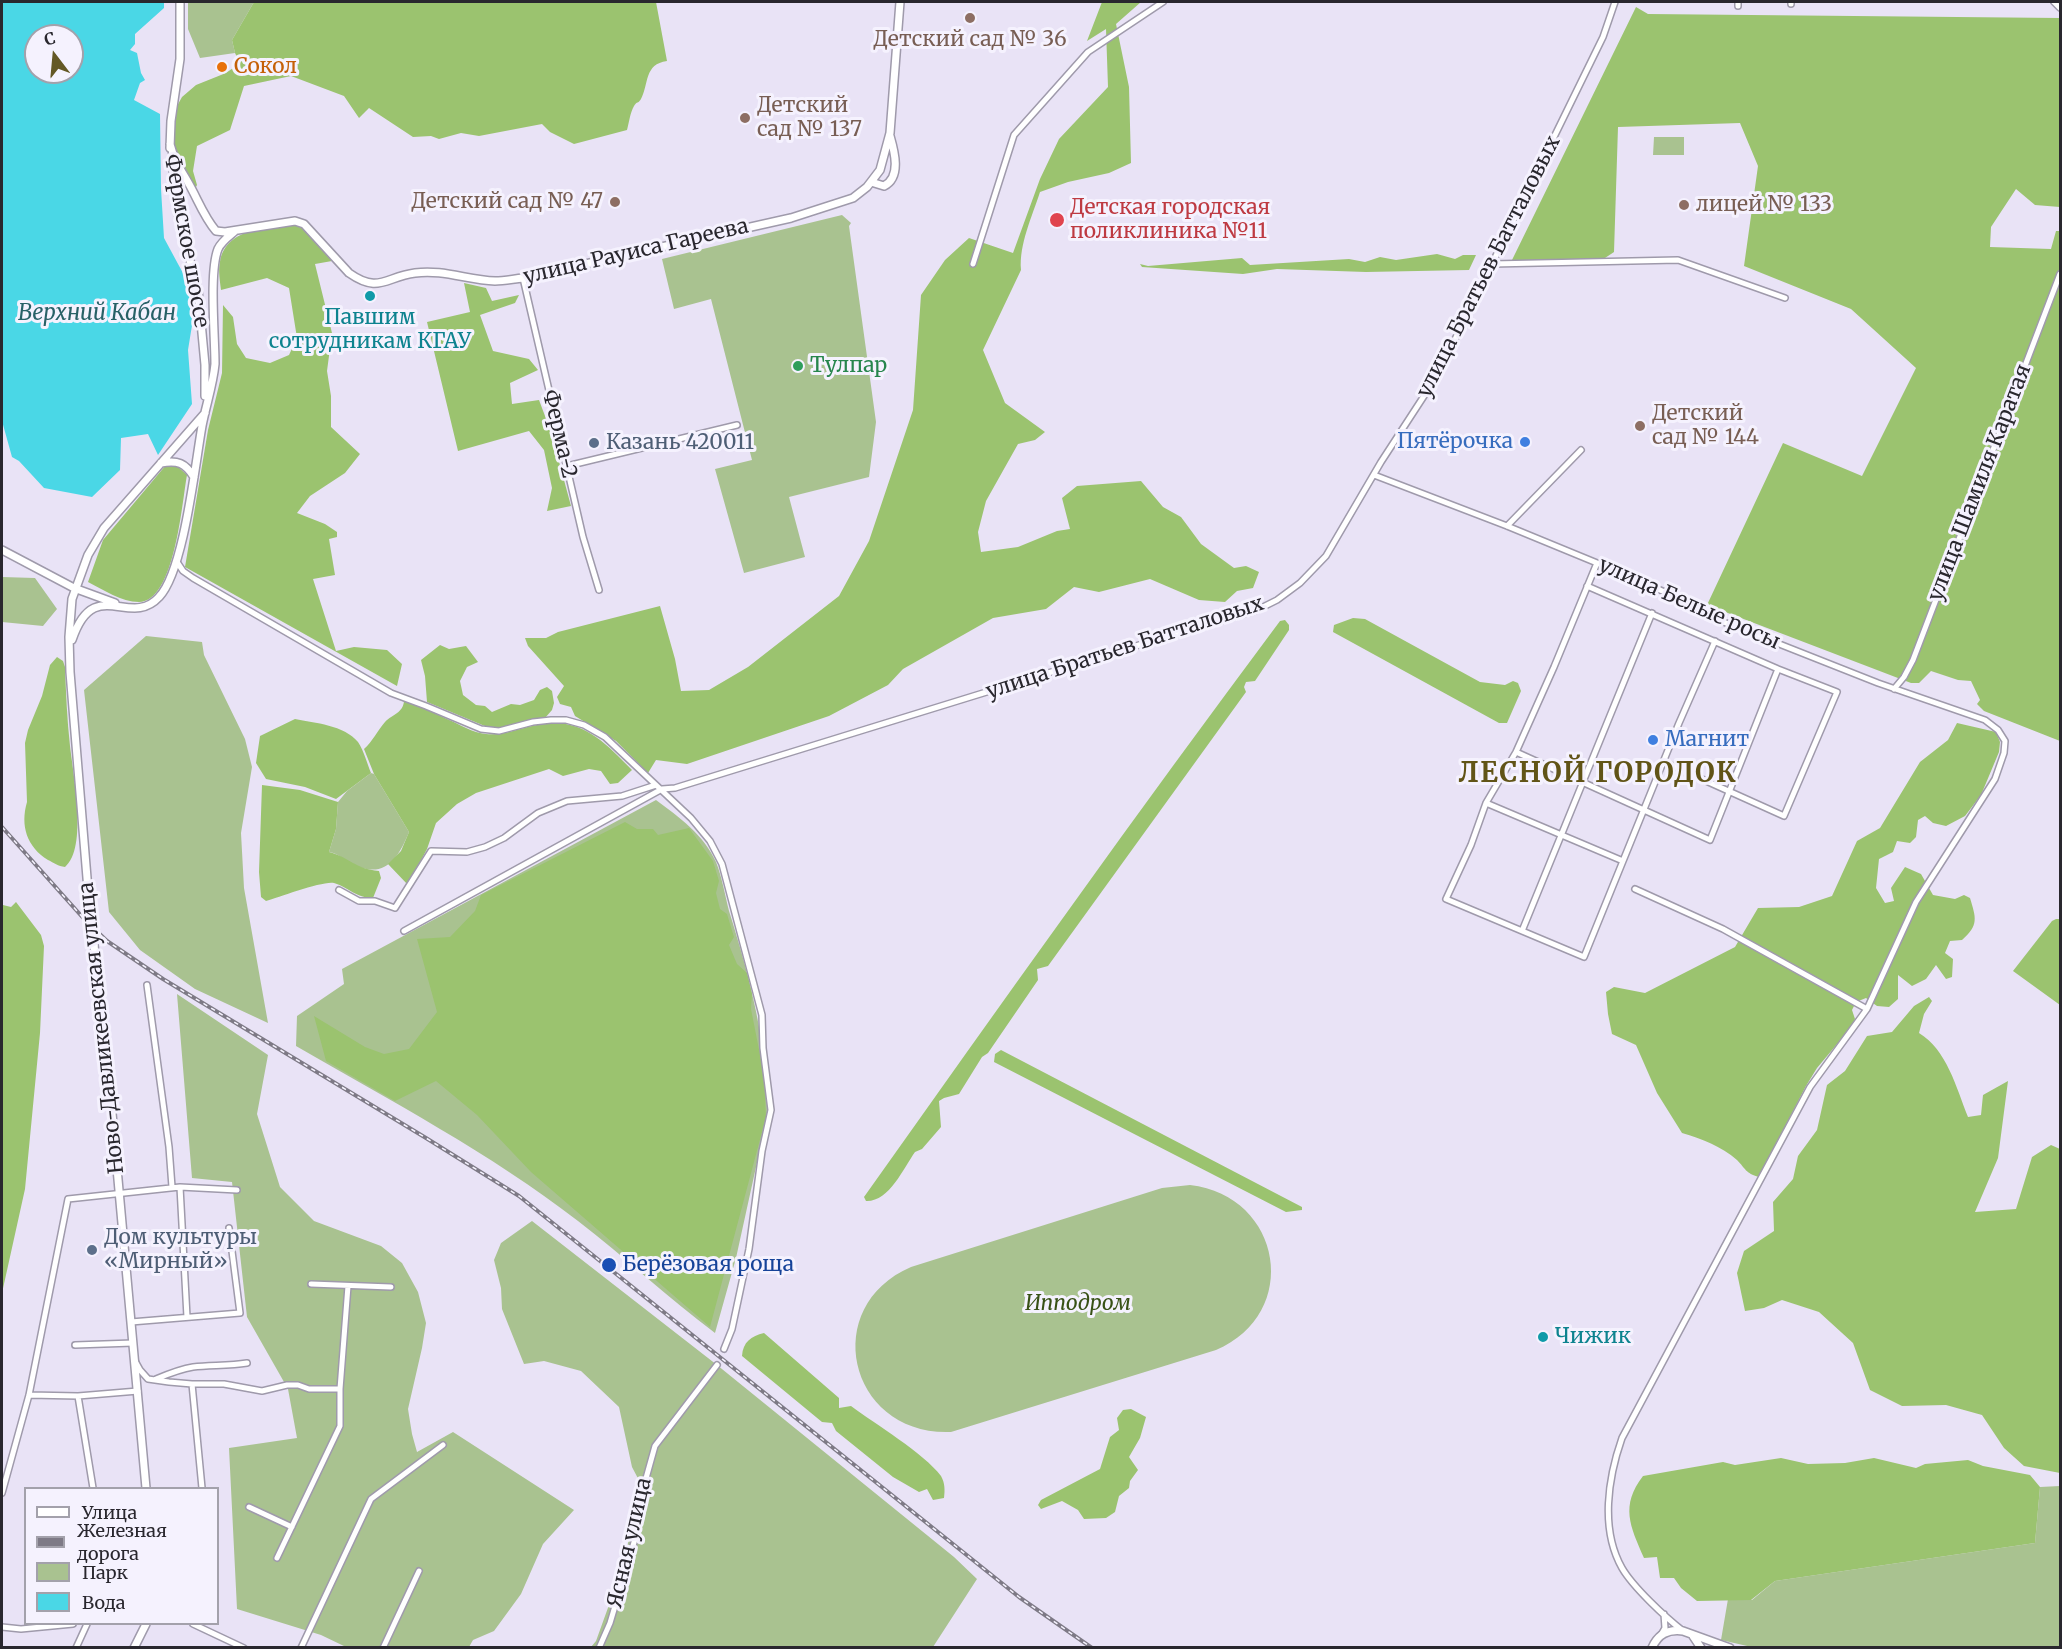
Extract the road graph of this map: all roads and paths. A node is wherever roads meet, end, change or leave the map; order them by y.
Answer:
1 (180, 2) edge
2 (900, 2) edge
3 (1163, 2) edge
4 (1615, 2) edge
5 (2054, 2) edge
6 (2061, 8) edge
7 (890, 133) junction
8 (170, 144) junction
9 (871, 182) junction
10 (236, 230) junction
11 (974, 264) dead end
12 (1492, 264) junction
13 (2061, 274) edge
14 (523, 278) junction
15 (1785, 298) dead end
16 (205, 411) junction
17 (737, 426) dead end
18 (1581, 450) dead end
19 (161, 463) junction
20 (567, 466) junction
21 (1374, 475) junction
22 (194, 477) junction
23 (1507, 526) junction
24 (2, 550) edge
25 (176, 560) junction
26 (1597, 562) junction
27 (50, 576) junction
28 (193, 578) junction
29 (169, 582) junction
30 (1587, 586) junction
31 (74, 588) junction
32 (599, 590) dead end
33 (72, 599) junction
34 (120, 606) junction
35 (1652, 614) junction
36 (1715, 641) junction
37 (70, 645) junction
38 (1778, 669) junction
39 (1894, 689) junction
40 (1516, 752) junction
41 (1664, 762) junction
42 (1582, 782) junction
43 (659, 787) junction
44 (1730, 790) junction
45 (1486, 803) junction
46 (1645, 809) junction
47 (1560, 836) junction
48 (1623, 861) junction
49 (1635, 889) dead end
50 (339, 890) dead end
51 (404, 931) dead end
52 (1521, 931) junction
53 (147, 985) dead end
54 (1867, 1009) junction
55 (172, 1187) junction
56 (180, 1187) junction
57 (237, 1190) dead end
58 (118, 1192) junction
59 (230, 1227) dead end
60 (311, 1284) dead end
61 (348, 1286) junction
62 (391, 1287) dead end
63 (187, 1317) junction
64 (131, 1322) junction
65 (133, 1343) junction
66 (75, 1346) dead end
67 (724, 1350) dead end
68 (135, 1360) junction
69 (247, 1362) dead end
70 (717, 1365) dead end
71 (151, 1379) junction
72 (192, 1384) junction
73 (137, 1388) junction
74 (340, 1389) junction
75 (29, 1395) junction
76 (78, 1396) junction
77 (443, 1445) dead end
78 (93, 1487) edge
79 (146, 1487) edge
80 (202, 1487) edge
81 (2, 1493) edge
82 (249, 1508) dead end
83 (292, 1527) junction
84 (277, 1558) dead end
85 (419, 1571) dead end
86 (1663, 1612) junction
87 (56, 1625) edge
88 (86, 1625) edge
89 (145, 1625) edge
90 (206, 1626) edge
91 (2, 1627) edge
92 (1686, 1632) junction
93 (1661, 1635) junction
94 (76, 1647) edge
95 (136, 1647) edge
96 (244, 1647) edge
97 (302, 1647) edge
98 (383, 1647) edge
99 (599, 1647) edge
100 (1652, 1647) edge
101 (1701, 1647) edge
102 (1720, 1647) edge
103 (1730, 1647) edge

1 - 8 street, Фермское шоссе
2 - 7 street, улица Рауиса Гареева
3 - 11 street
4 - 12 street, улица Братьев Батталовых
5 - 6 street
7 - 9 street, улица Рауиса Гареева
7 - 9 street
8 - 10 street
8 - 16 street, Фермское шоссе
9 - 14 street, улица Рауиса Гареева
10 - 14 street, улица Рауиса Гареева
10 - 16 street, Фермское шоссе
12 - 15 street
12 - 21 street, улица Братьев Батталовых
13 - 39 street, улица Шамиля Каратая
14 - 20 street, Ферма-2
16 - 19 street
16 - 22 street, Фермское шоссе
17 - 20 street
18 - 23 street
19 - 22 street
19 - 31 street
20 - 32 street, Ферма-2
21 - 23 street, улица Белые росы
21 - 43 street, улица Братьев Батталовых
22 - 25 street, Фермское шоссе
23 - 26 street, улица Белые росы
24 - 27 street, Фермское шоссе
25 - 28 street
25 - 29 street, Фермское шоссе
26 - 30 street
26 - 39 street, улица Белые росы
27 - 31 street, Фермское шоссе
27 - 33 street
28 - 29 street
28 - 43 street
29 - 34 street, Фермское шоссе
30 - 35 street
30 - 40 street
31 - 33 street
31 - 34 street, Фермское шоссе
33 - 37 street, Ново-Давликеевская улица
34 - 37 street, Фермское шоссе
35 - 36 street
35 - 42 street
36 - 38 street
36 - 41 street
37 - 58 street, Ново-Давликеевская улица, bridge
38 - 44 street
38 - 44 street
39 - 54 street, улица Белые росы
40 - 42 street
40 - 45 street
41 - 44 street
41 - 46 street
42 - 46 street
42 - 47 street
43 - 50 street
43 - 51 street, улица Братьев Батталовых
43 - 67 street
44 - 46 street
45 - 47 street
45 - 52 street
46 - 48 street
47 - 48 street
47 - 52 street
48 - 52 street
49 - 54 street
53 - 55 street
54 - 86 street
55 - 56 street
55 - 58 street
56 - 57 street
56 - 63 street
58 - 64 street, Ново-Давликеевская улица
58 - 75 street
59 - 63 street
60 - 61 street
61 - 62 street
61 - 74 street
63 - 64 street
64 - 65 street, Ново-Давликеевская улица
65 - 66 street
65 - 68 street, Ново-Давликеевская улица
68 - 71 street
68 - 73 street, Ново-Давликеевская улица
69 - 71 street
70 - 99 street, Ясная улица
71 - 72 street
71 - 73 street
72 - 74 street
72 - 80 street
73 - 76 street
73 - 79 street, Ново-Давликеевская улица
74 - 83 street
75 - 76 street
75 - 81 street
76 - 78 street
77 - 97 street
82 - 83 street
83 - 84 street
85 - 98 street
86 - 92 street
86 - 93 street
87 - 91 street
88 - 94 street
89 - 95 street
90 - 96 street
92 - 93 street
92 - 101 street
92 - 103 street
93 - 100 street
102 - 103 street

